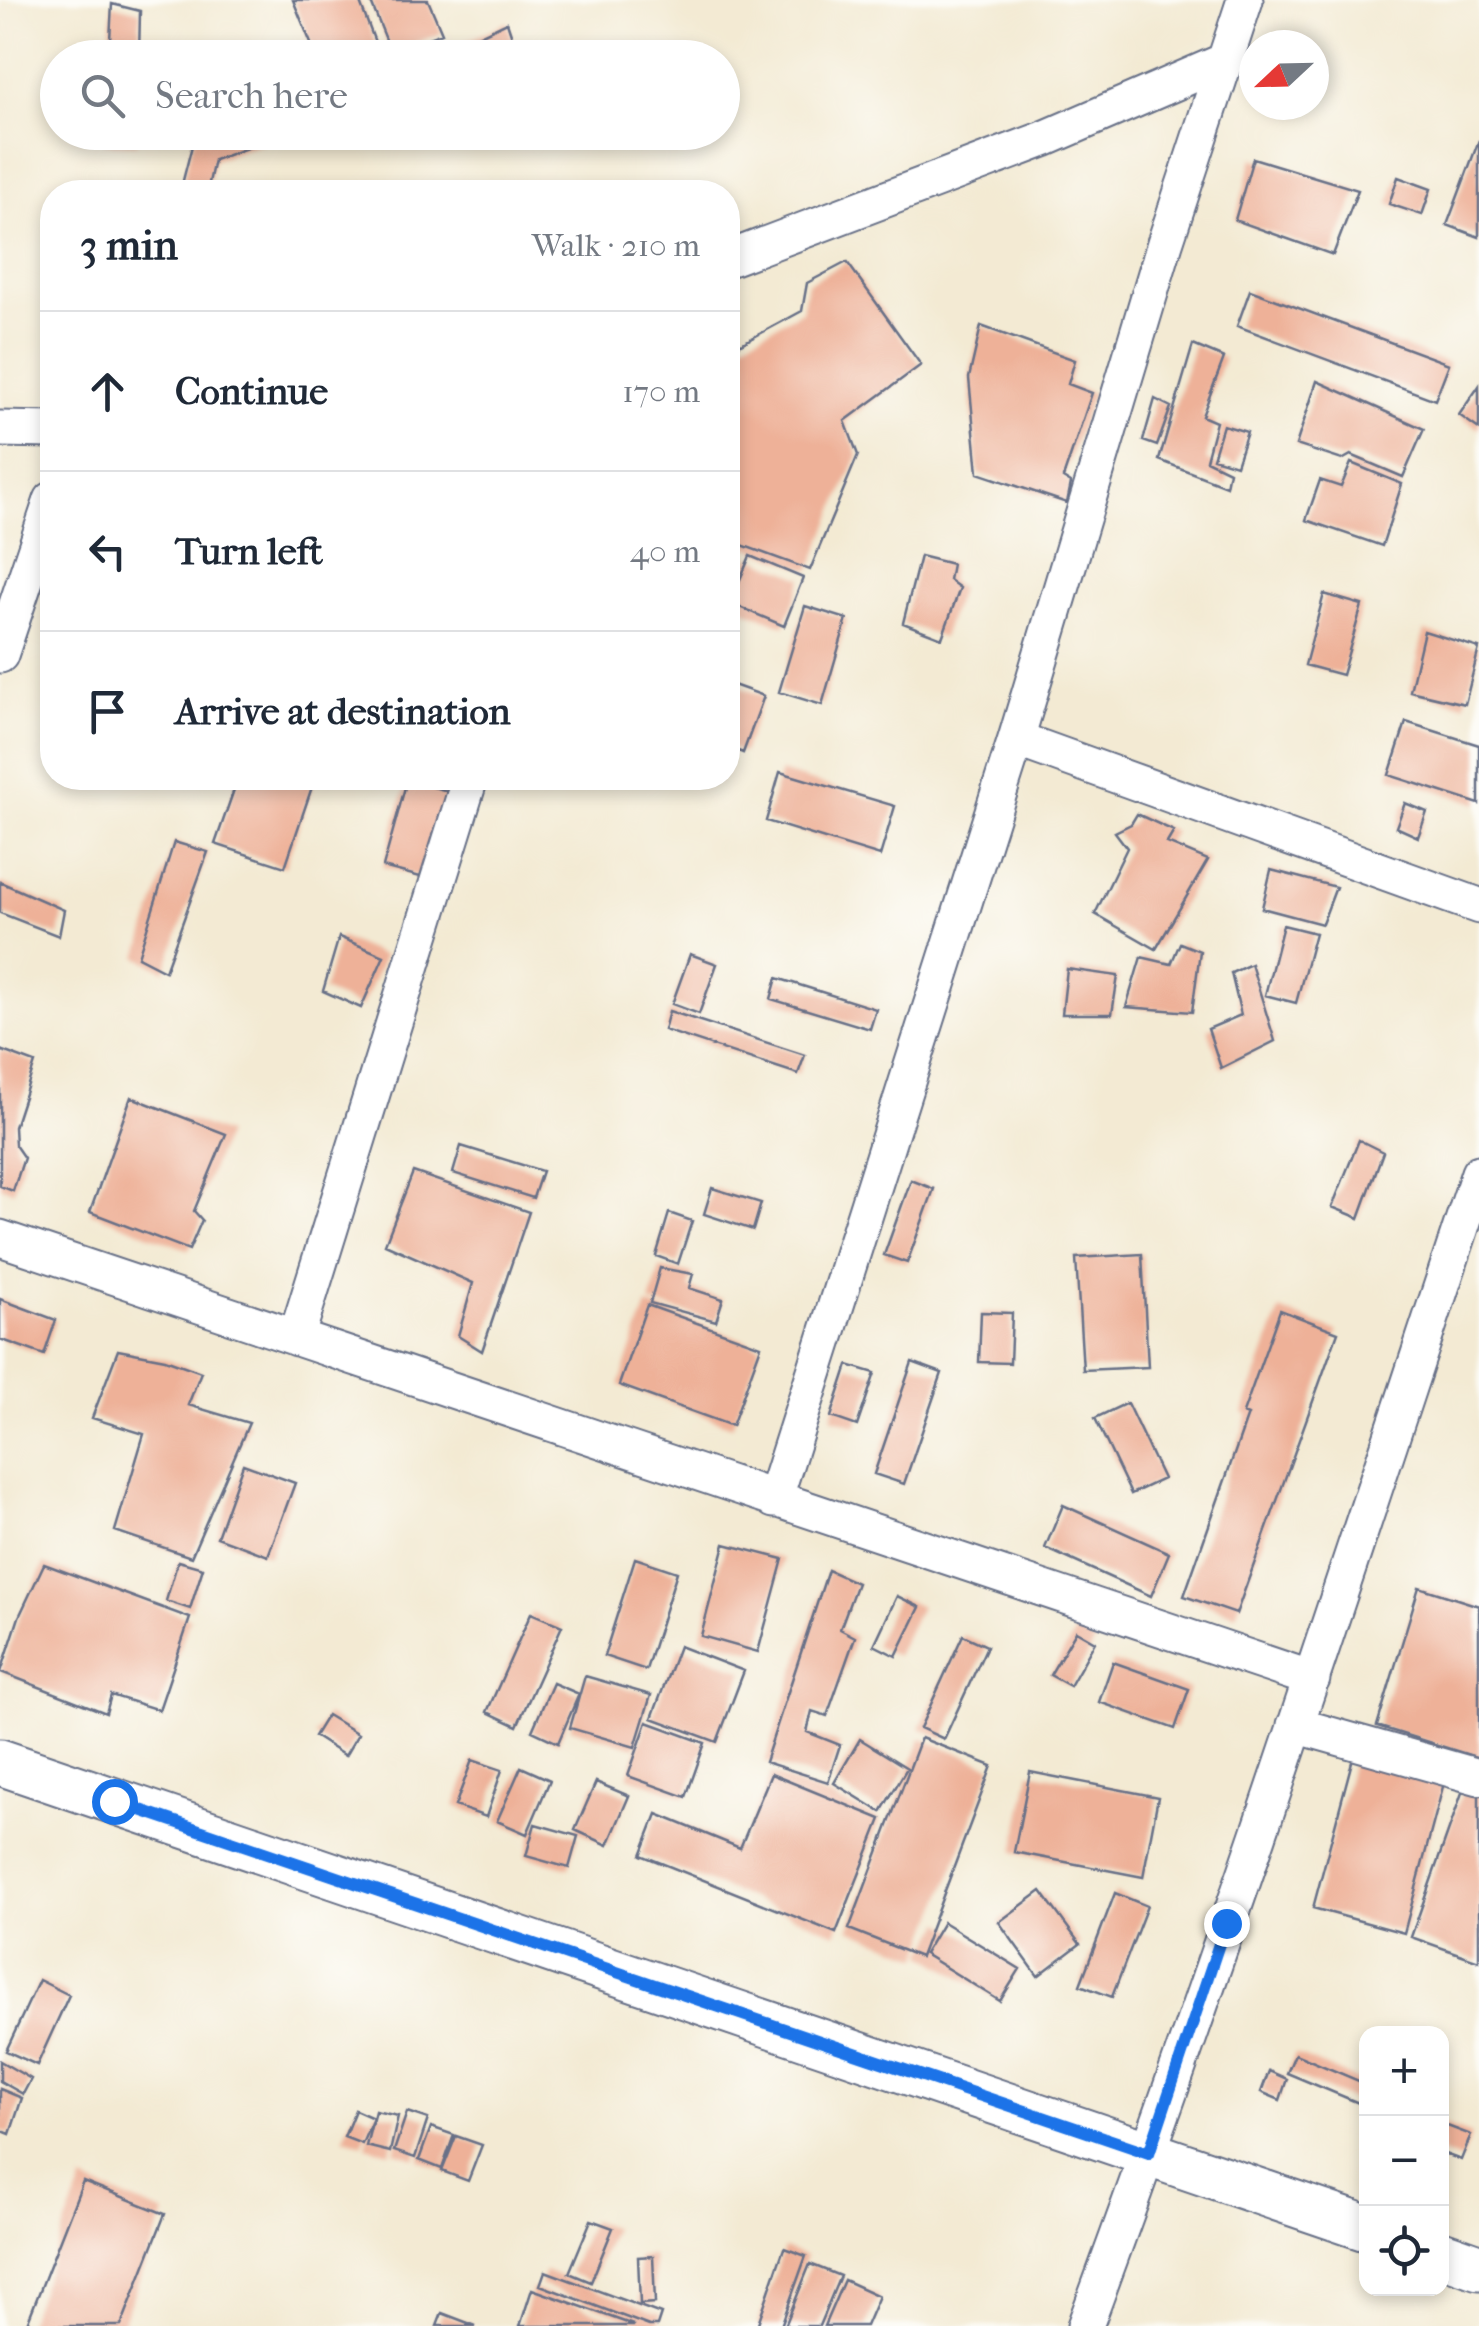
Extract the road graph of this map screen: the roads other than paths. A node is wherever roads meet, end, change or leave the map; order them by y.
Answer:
1 (1245, 0) edge
2 (1226, 60) junction
3 (740, 255) edge
4 (0, 429) edge
5 (40, 430) edge
6 (40, 536) edge
7 (0, 655) edge
8 (1016, 739) junction
9 (466, 790) edge
10 (1479, 906) edge
11 (1479, 1174) edge
12 (0, 1238) edge
13 (296, 1338) junction
14 (774, 1500) junction
15 (1312, 1679) junction
16 (1294, 1724) junction
17 (0, 1762) edge
18 (1479, 1777) edge
19 (1149, 2153) junction
20 (1359, 2226) edge
21 (1449, 2256) edge
22 (1479, 2267) edge
23 (1084, 2326) edge

1 - 2 street
2 - 3 street
2 - 8 street
4 - 5 street
6 - 7 street
8 - 10 street
8 - 14 street
9 - 13 street
11 - 15 street
12 - 13 street
13 - 14 street
14 - 15 street
15 - 16 street
16 - 18 street
16 - 19 street
17 - 19 street
19 - 20 street
19 - 23 street
21 - 22 street

